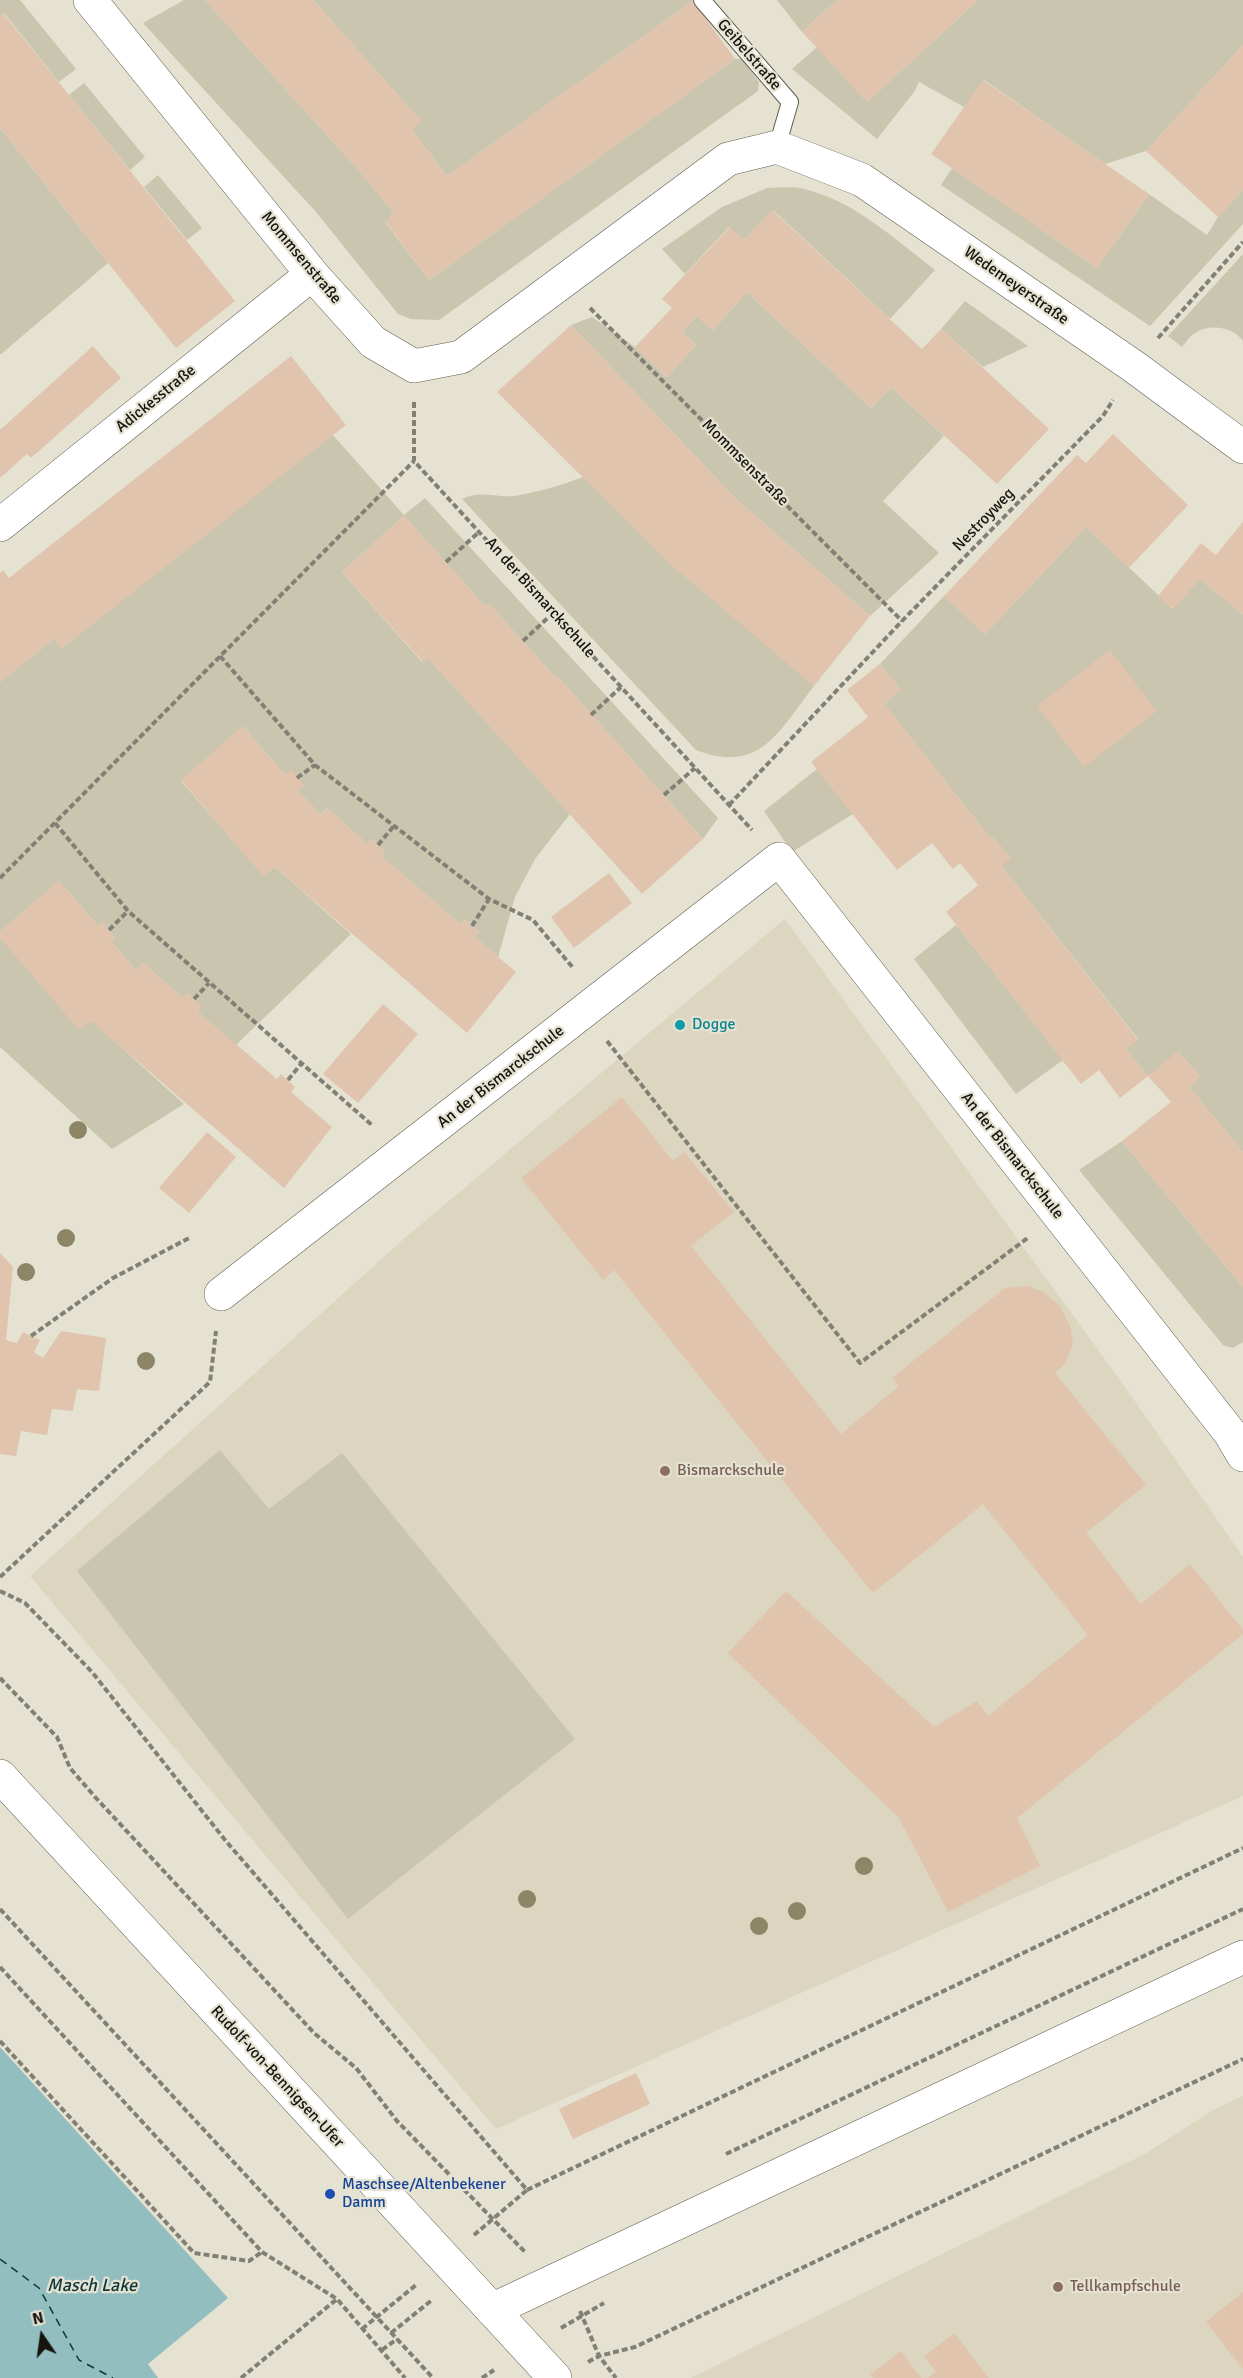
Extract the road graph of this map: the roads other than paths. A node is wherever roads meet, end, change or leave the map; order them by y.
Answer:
1 (90, 0) edge
2 (702, 0) edge
3 (777, 147) junction
4 (312, 274) junction
5 (1243, 447) edge
6 (0, 525) edge
7 (221, 1294) road end
8 (1239, 1436) edge
9 (0, 1776) edge
10 (1243, 1957) edge
11 (492, 2310) junction
12 (568, 2372) edge

1 - 4 street, Mommsenstraße
2 - 3 lane, Geibelstraße
3 - 4 street, Mommsenstraße
3 - 5 street, Wedemeyerstraße
4 - 6 street, Adickesstraße
7 - 8 street, An der Bismarckschule
9 - 11 street, Rudolf-von-Bennigsen-Ufer
10 - 11 street
11 - 12 street, Rudolf-von-Bennigsen-Ufer

